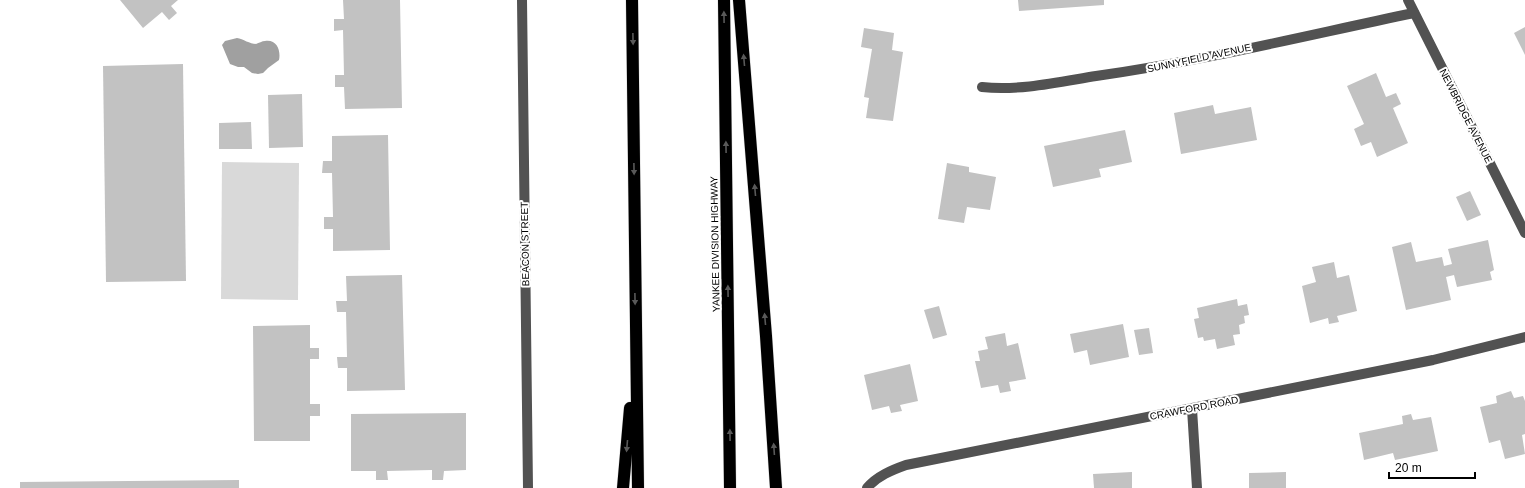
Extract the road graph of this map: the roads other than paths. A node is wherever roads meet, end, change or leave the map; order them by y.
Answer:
1 (522, 0) edge
2 (632, 0) edge
3 (724, 0) edge
4 (739, 0) edge
5 (1408, 0) edge
6 (1414, 13) junction
7 (982, 87) dead end
8 (1525, 233) edge
9 (1525, 337) edge
10 (636, 338) junction
11 (1192, 408) junction
12 (528, 488) edge
13 (623, 488) edge
14 (638, 488) edge
15 (730, 488) edge
16 (776, 488) edge
17 (868, 488) edge
18 (1197, 488) edge

1 - 12 street, BEACON STREET
2 -> 10 highway
15 -> 3 highway, YANKEE DIVISION HIGHWAY
16 -> 4 highway
5 - 6 street, NEWBRIDGE AVENUE
6 - 7 street, SUNNYFIELD AVENUE
6 - 8 street, NEWBRIDGE AVENUE
9 - 11 street, CRAWFORD ROAD
10 -> 13 highway
10 - 14 highway
11 - 17 street, CRAWFORD ROAD
11 - 18 street

